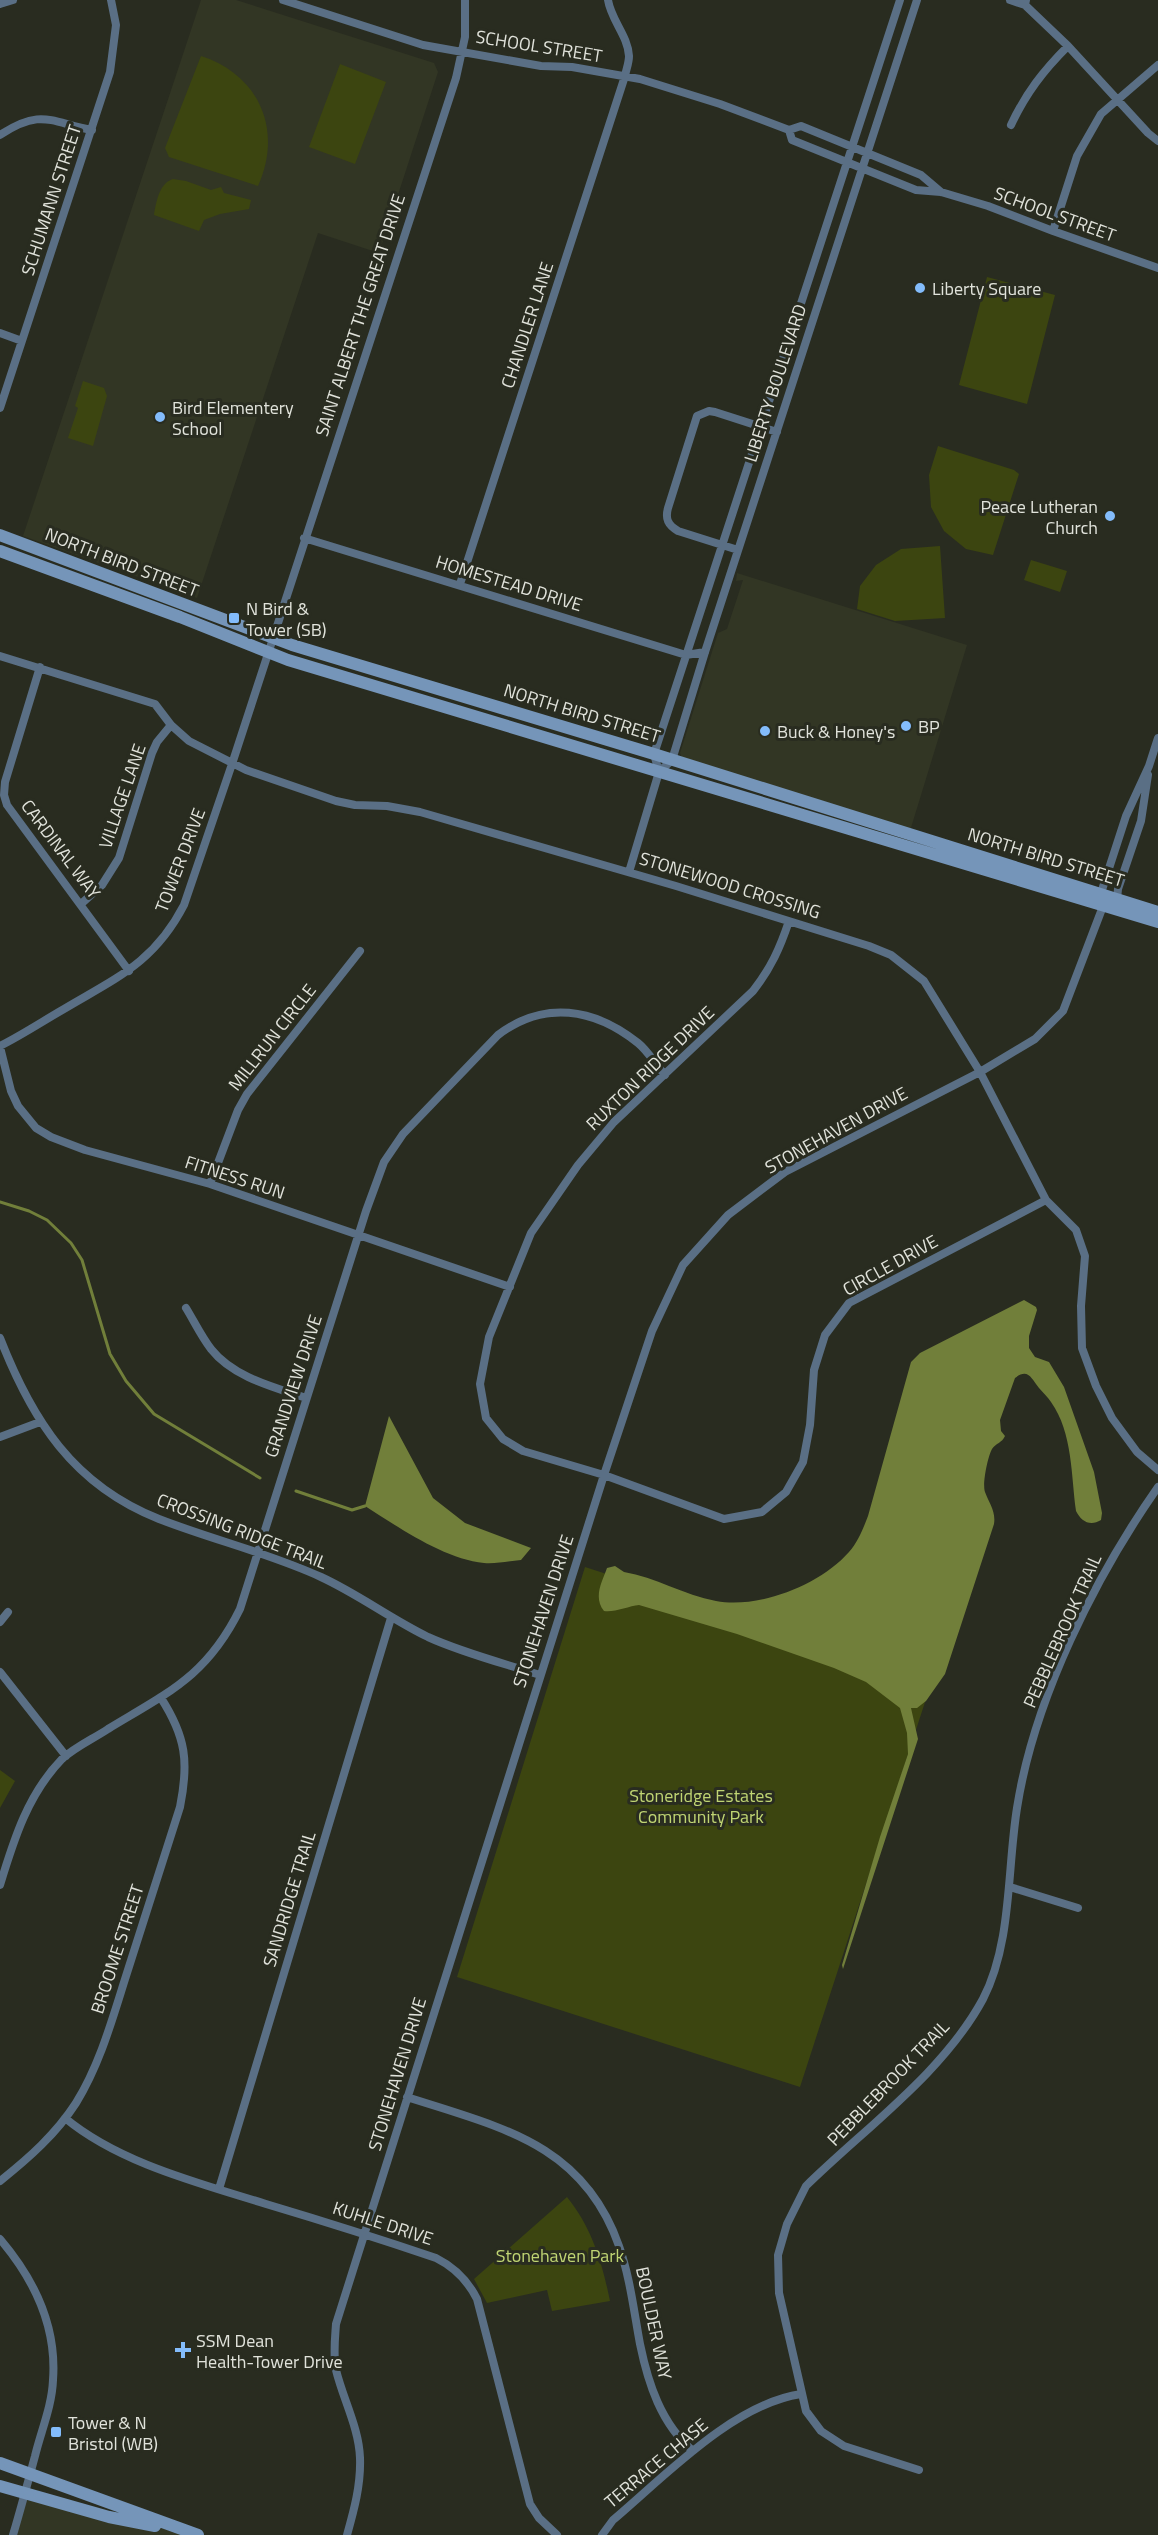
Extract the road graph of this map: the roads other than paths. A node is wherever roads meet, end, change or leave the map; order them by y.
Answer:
1 (13, 0) edge
2 (111, 0) edge
3 (284, 0) edge
4 (465, 0) edge
5 (608, 0) edge
6 (900, 0) edge
7 (917, 0) edge
8 (1010, 0) edge
9 (1025, 2) edge
10 (0, 4) edge
11 (1068, 46) junction
12 (463, 51) junction
13 (1158, 65) edge
14 (625, 76) junction
15 (1116, 99) junction
16 (1011, 124) dead end
17 (92, 130) junction
18 (789, 130) junction
19 (0, 135) edge
20 (1158, 141) edge
21 (852, 147) junction
22 (867, 153) junction
23 (847, 164) junction
24 (861, 170) junction
25 (941, 192) junction
26 (1053, 231) junction
27 (1158, 268) edge
28 (0, 333) edge
29 (22, 341) junction
30 (0, 408) edge
31 (761, 426) junction
32 (777, 432) junction
33 (0, 535) edge
34 (304, 538) junction
35 (722, 545) junction
36 (0, 550) edge
37 (738, 550) junction
38 (460, 584) junction
39 (273, 638) junction
40 (267, 652) junction
41 (705, 652) junction
42 (686, 655) junction
43 (0, 656) edge
44 (40, 667) junction
45 (171, 725) junction
46 (1158, 738) edge
47 (654, 754) junction
48 (672, 760) junction
49 (232, 764) junction
50 (1149, 766) junction
51 (658, 772) junction
52 (629, 872) junction
53 (1107, 898) junction
54 (81, 904) junction
55 (1158, 912) edge
56 (789, 921) junction
57 (1158, 922) edge
58 (360, 951) dead end
59 (129, 971) junction
60 (0, 1047) edge
61 (980, 1072) junction
62 (665, 1075) junction
63 (210, 1184) junction
64 (1046, 1200) junction
65 (358, 1234) junction
66 (510, 1287) junction
67 (186, 1308) dead end
68 (0, 1338) edge
69 (306, 1398) junction
70 (40, 1422) junction
71 (0, 1437) edge
72 (1158, 1470) edge
73 (604, 1475) junction
74 (1158, 1487) edge
75 (258, 1552) junction
76 (8, 1612) dead end
77 (391, 1618) junction
78 (0, 1622) edge
79 (0, 1672) edge
80 (540, 1675) junction
81 (161, 1698) junction
82 (66, 1756) junction
83 (0, 1885) edge
84 (1010, 1887) junction
85 (1078, 1908) dead end
86 (407, 2097) junction
87 (65, 2118) junction
88 (0, 2181) edge
89 (219, 2189) junction
90 (364, 2234) junction
91 (0, 2239) edge
92 (801, 2394) junction
93 (693, 2451) junction
94 (0, 2463) edge
95 (919, 2470) dead end
96 (31, 2475) junction
97 (0, 2486) edge
98 (26, 2494) junction
99 (13, 2535) edge
100 (196, 2535) edge
101 (347, 2535) edge
102 (558, 2535) edge
103 (602, 2535) edge

1 - 10 street
2 - 17 street, SCHUMANN STREET
3 - 12 street, SCHOOL STREET
4 - 12 street, SAINT ALBERT THE GREAT DRIVE
5 - 14 street, CHANDLER LANE
6 - 21 street, LIBERTY BOULEVARD
7 - 22 street, LIBERTY BOULEVARD
8 - 9 street
9 - 11 street
11 - 15 street
11 - 16 street
12 - 14 street, SCHOOL STREET
12 - 34 street, SAINT ALBERT THE GREAT DRIVE
13 - 15 street
14 - 18 street, SCHOOL STREET
14 - 38 street, CHANDLER LANE
15 - 20 street
15 - 26 street
17 - 19 street
17 - 29 street, SCHUMANN STREET
18 - 21 street, SCHOOL STREET
18 - 23 street, SCHOOL STREET
21 - 22 street, SCHOOL STREET
21 - 23 street, LIBERTY BOULEVARD
22 - 24 street, LIBERTY BOULEVARD
22 - 25 street, SCHOOL STREET
23 - 24 street, SCHOOL STREET
23 - 31 street, LIBERTY BOULEVARD
24 - 25 street, SCHOOL STREET
24 - 32 street, LIBERTY BOULEVARD
25 - 26 street, SCHOOL STREET
26 - 27 street, SCHOOL STREET
28 - 29 street
29 - 30 street, SCHUMANN STREET
31 - 32 street
31 - 35 street, LIBERTY BOULEVARD
31 - 35 street
32 - 37 street, LIBERTY BOULEVARD
33 - 39 street, NORTH BIRD STREET
34 - 38 street, HOMESTEAD DRIVE
34 - 39 street, SAINT ALBERT THE GREAT DRIVE
35 - 37 street
35 - 42 street, LIBERTY BOULEVARD
36 - 40 street, NORTH BIRD STREET
37 - 41 street, LIBERTY BOULEVARD
38 - 42 street, HOMESTEAD DRIVE
39 - 40 street, TOWER DRIVE
39 - 47 street, NORTH BIRD STREET
40 - 49 street, TOWER DRIVE
40 - 51 street, NORTH BIRD STREET
41 - 42 street, HOMESTEAD DRIVE
41 - 48 street, LIBERTY BOULEVARD
42 - 47 street, LIBERTY BOULEVARD
43 - 44 street, STONEWOOD CROSSING
44 - 45 street, STONEWOOD CROSSING
44 - 54 street, CARDINAL WAY
45 - 49 street, STONEWOOD CROSSING
45 - 54 street, VILLAGE LANE
46 - 50 street, STONEHAVEN DRIVE
47 - 48 street, NORTH BIRD STREET
47 - 51 street
48 - 51 street
48 - 53 street, NORTH BIRD STREET
49 - 52 street, STONEWOOD CROSSING
49 - 59 street, TOWER DRIVE
50 - 53 street, STONEHAVEN DRIVE
50 - 53 street, STONEHAVEN DRIVE
51 - 52 street
51 - 53 street, NORTH BIRD STREET
52 - 56 street, STONEWOOD CROSSING
53 - 55 street, NORTH BIRD STREET
53 - 57 street, NORTH BIRD STREET
53 - 61 street, STONEHAVEN DRIVE
54 - 59 street, CARDINAL WAY
56 - 61 street, STONEWOOD CROSSING
56 - 62 street, RUXTON RIDGE DRIVE
58 - 63 street, MILLRUN CIRCLE
59 - 60 street, TOWER DRIVE
60 - 63 street, FITNESS RUN
61 - 64 street, STONEWOOD CROSSING
61 - 73 street, STONEHAVEN DRIVE
62 - 65 street, GRANDVIEW DRIVE
62 - 66 street, RUXTON RIDGE DRIVE
63 - 65 street, FITNESS RUN
64 - 72 street, STONEWOOD CROSSING
64 - 73 street, CIRCLE DRIVE
65 - 66 street, FITNESS RUN
65 - 69 street, GRANDVIEW DRIVE
66 - 73 street, RUXTON RIDGE DRIVE
67 - 69 street
68 - 70 street, CROSSING RIDGE TRAIL
69 - 75 street, GRANDVIEW DRIVE
70 - 71 street
70 - 75 street, CROSSING RIDGE TRAIL
73 - 80 street, STONEHAVEN DRIVE
74 - 84 street, PEBBLEBROOK TRAIL
75 - 77 street, CROSSING RIDGE TRAIL
75 - 81 street, GRANDVIEW DRIVE
76 - 78 street
77 - 80 street, CROSSING RIDGE TRAIL
77 - 89 street, SANDRIDGE TRAIL
79 - 82 street
80 - 86 street, STONEHAVEN DRIVE
81 - 82 street, GRANDVIEW DRIVE
81 - 87 street, BROOME STREET
82 - 83 street, GRANDVIEW DRIVE
84 - 85 street
84 - 92 street, PEBBLEBROOK TRAIL
86 - 90 street, STONEHAVEN DRIVE
86 - 93 street, BOULDER WAY
87 - 88 street, BROOME STREET
87 - 89 street, KUHLE DRIVE
89 - 90 street, KUHLE DRIVE
90 - 101 street, STONEHAVEN DRIVE
90 - 102 street, KUHLE DRIVE
91 - 96 street
92 - 93 street, TERRACE CHASE
92 - 95 street, PEBBLEBROOK TRAIL
93 - 103 street, TERRACE CHASE
94 - 96 street
96 - 98 street
96 - 100 street
97 - 98 street
98 - 99 street
98 - 100 street

